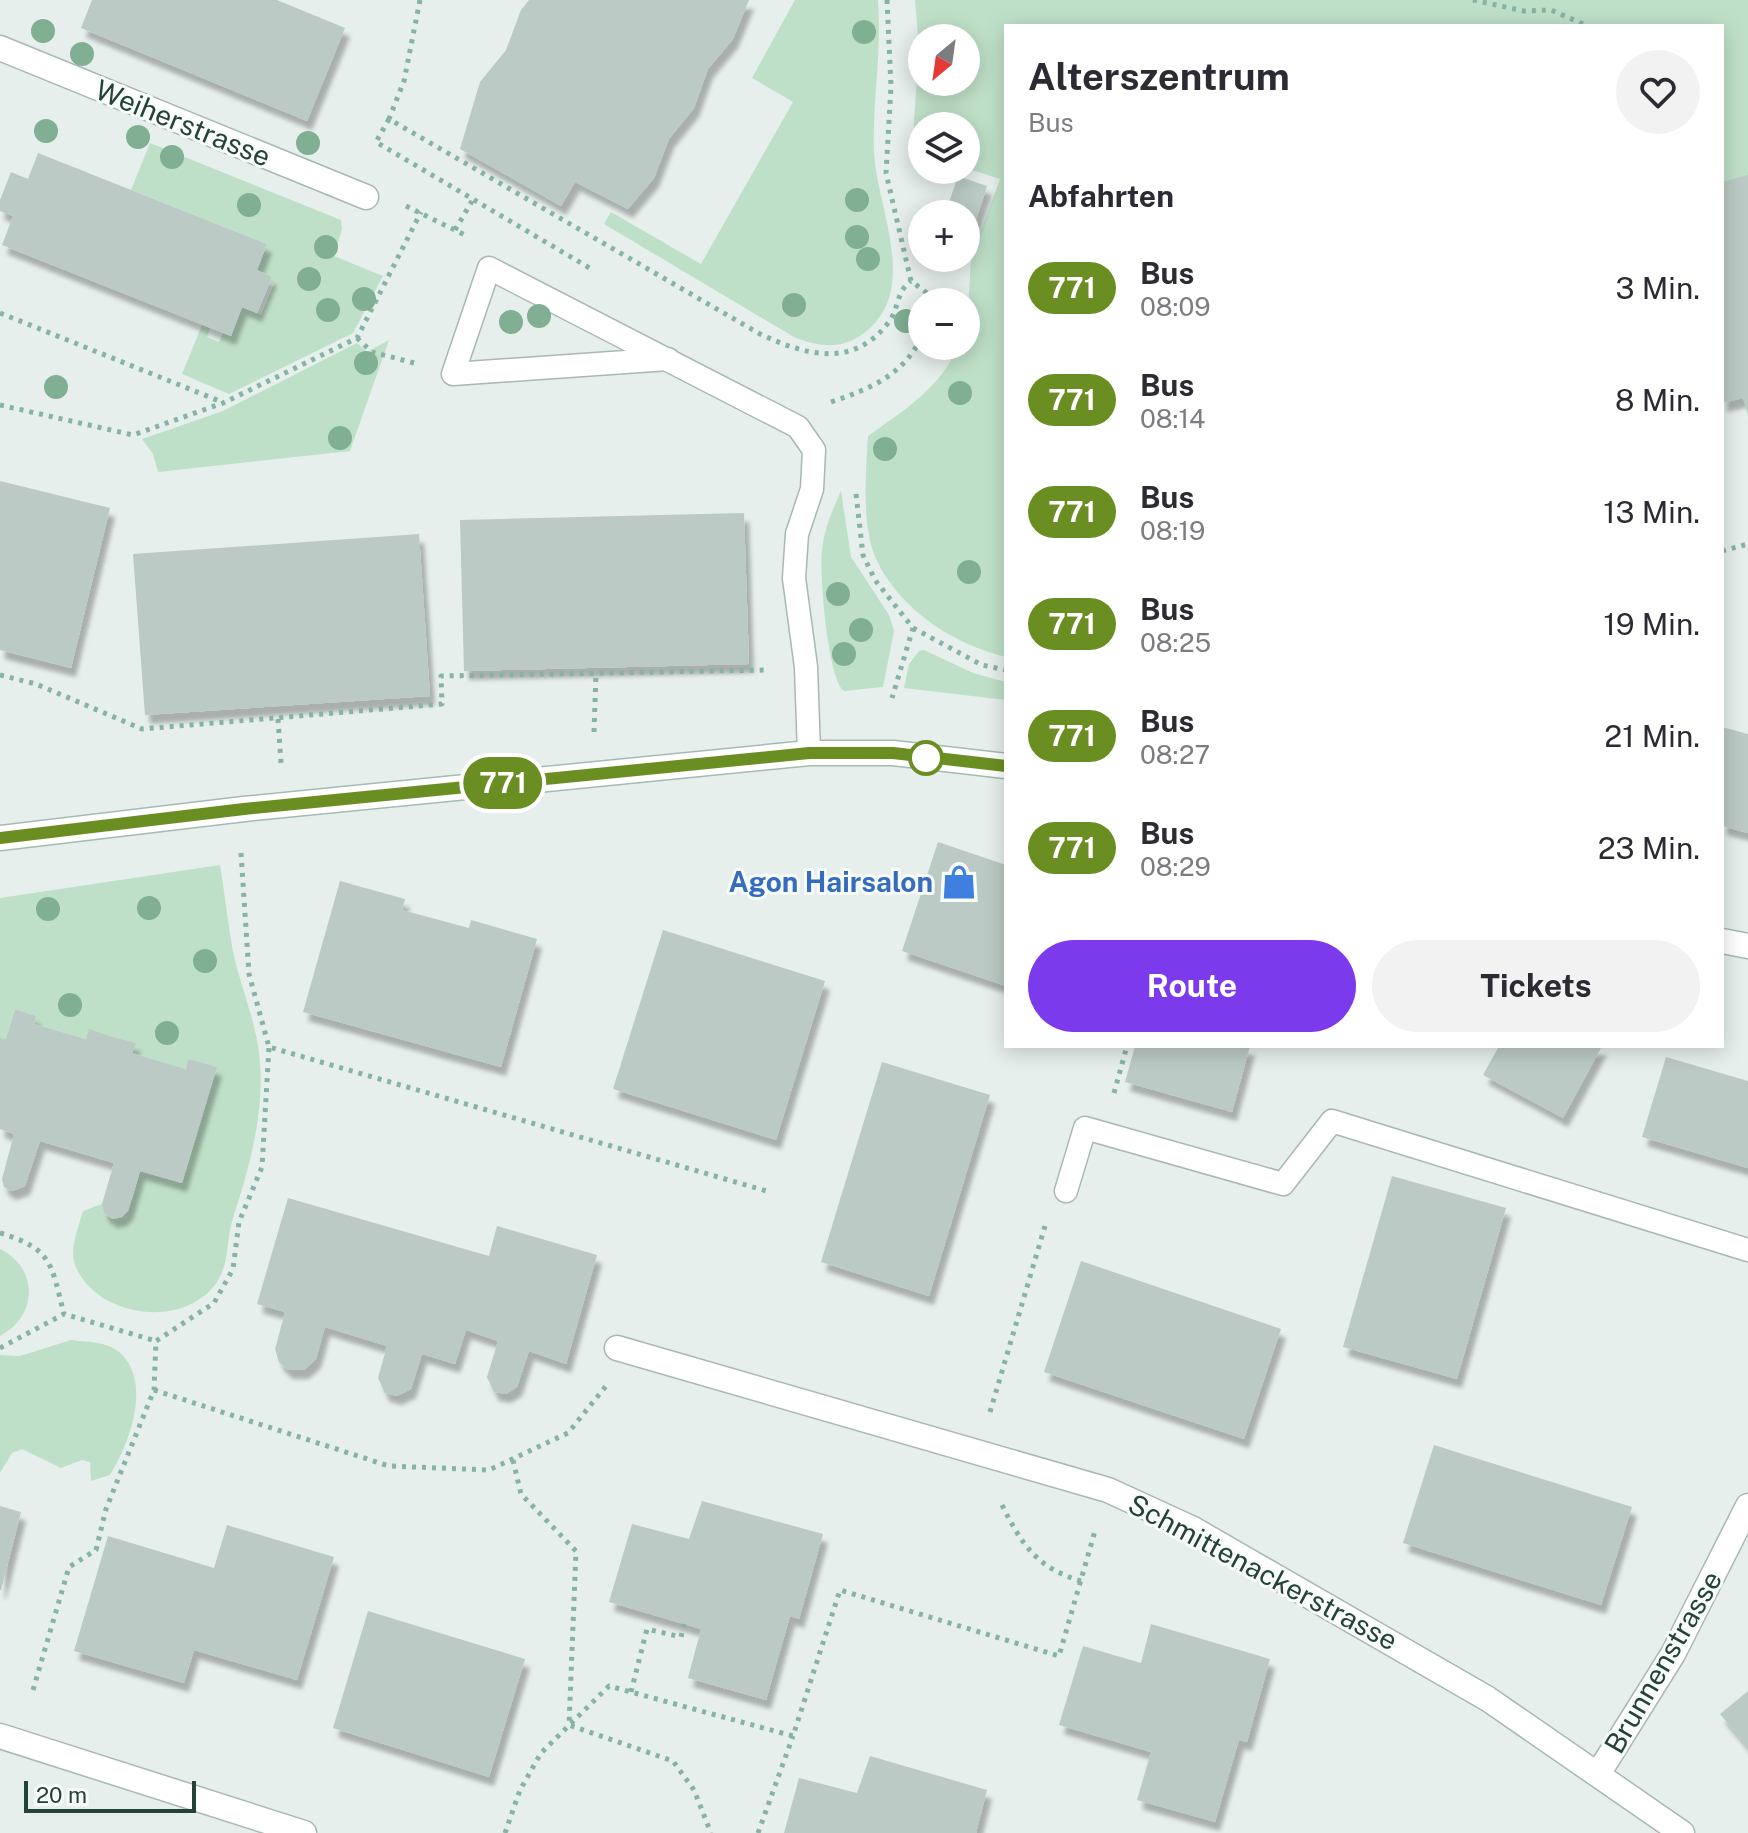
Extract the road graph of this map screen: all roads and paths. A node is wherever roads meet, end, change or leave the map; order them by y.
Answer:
1 (420, 0) edge
2 (887, 0) edge
3 (1473, 0) edge
4 (1583, 24) edge
5 (0, 48) edge
6 (389, 119) junction
7 (366, 197) joint
8 (421, 212) junction
9 (911, 281) junction
10 (920, 288) edge
11 (0, 313) edge
12 (357, 338) junction
13 (372, 352) dead end
14 (668, 359) junction
15 (909, 360) edge
16 (223, 403) junction
17 (826, 404) dead end
18 (0, 405) edge
19 (1748, 544) edge
20 (1724, 550) edge
21 (913, 628) dead end
22 (768, 670) dead end
23 (1004, 670) edge
24 (596, 673) junction
25 (0, 675) edge
26 (278, 719) junction
27 (594, 739) dead end
28 (809, 753) junction
29 (282, 764) dead end
30 (1004, 766) edge
31 (0, 838) edge
32 (241, 852) dead end
33 (1724, 941) edge
34 (1748, 946) edge
35 (269, 1047) junction
36 (1126, 1048) edge
37 (1113, 1097) dead end
38 (1066, 1191) dead end
39 (770, 1192) dead end
40 (1047, 1219) dead end
41 (0, 1233) edge
42 (1748, 1250) edge
43 (64, 1314) junction
44 (156, 1341) junction
45 (0, 1348) edge
46 (617, 1348) joint
47 (154, 1390) junction
48 (994, 1402) dead end
49 (513, 1460) junction
50 (1748, 1506) edge
51 (1098, 1521) dead end
52 (684, 1624) dead end
53 (33, 1690) dead end
54 (631, 1692) junction
55 (569, 1725) junction
56 (0, 1736) edge
57 (793, 1736) junction
58 (1598, 1774) junction
59 (304, 1833) edge
60 (505, 1833) edge
61 (711, 1833) edge
62 (758, 1833) edge
63 (1682, 1833) edge

1 - 6 path
2 - 9 path
3 - 4 path
5 - 7 street, Weiherstrasse
6 - 8 path
6 - 9 path
7 - 8 path
8 - 12 path
9 - 10 path
11 - 16 path
12 - 13 path
12 - 16 path
14 - 14 lane
14 - 28 lane
15 - 17 path
16 - 18 path
19 - 20 path
21 - 23 path
22 - 24 path
24 - 26 path
24 - 27 path
25 - 26 path
26 - 29 path
28 - 30 street
28 - 31 street
32 - 35 path
33 - 34 street
35 - 39 path
35 - 44 path
36 - 37 path
38 - 42 lane
40 - 48 path
41 - 43 path
43 - 44 path
43 - 45 path
44 - 47 path
46 - 49 path
46 - 58 street, Schmittenackerstrasse
47 - 49 path
47 - 53 path
49 - 55 path
50 - 58 street, Brunnenstrasse
51 - 57 path
52 - 54 path
54 - 55 path
54 - 57 path
55 - 60 path
55 - 61 path
56 - 59 street
57 - 62 path
58 - 63 street, Schmittenackerstrasse

